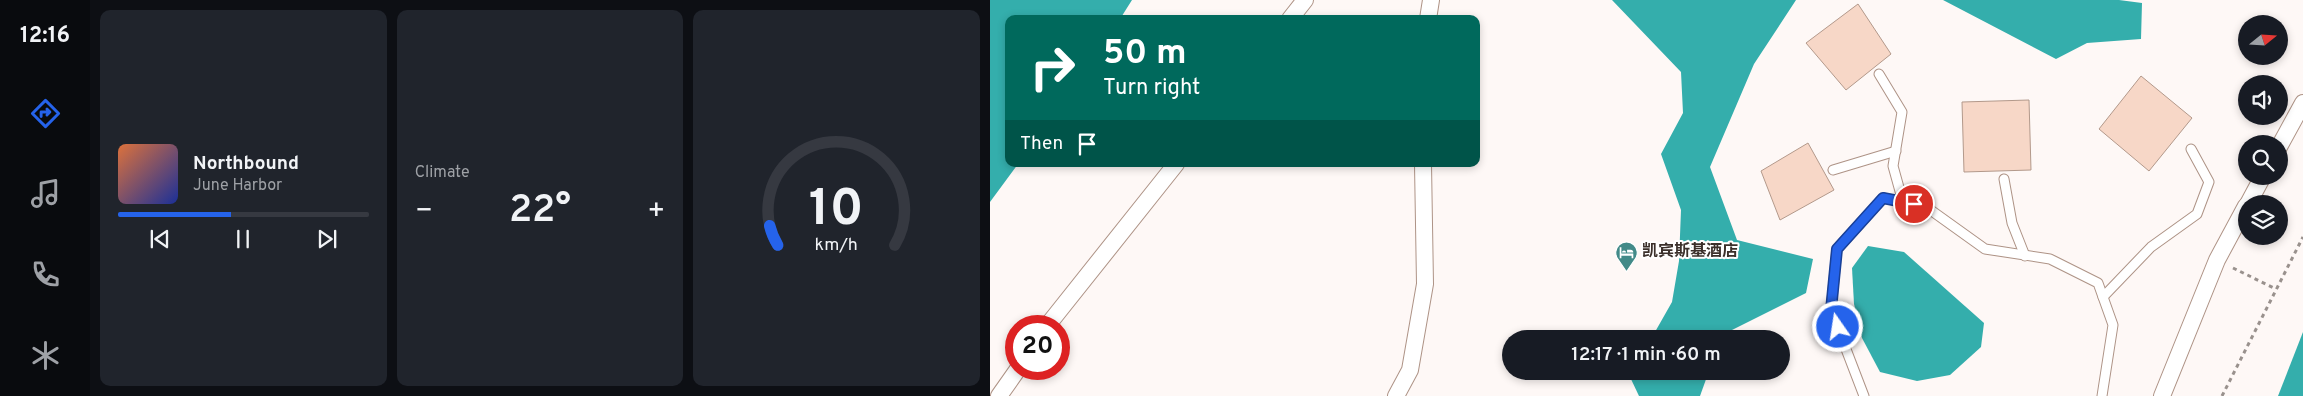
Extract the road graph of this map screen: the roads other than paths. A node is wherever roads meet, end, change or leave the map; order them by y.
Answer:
1 (1305, 0) edge
2 (1431, 0) edge
3 (1293, 15) edge
4 (1429, 15) edge
5 (1879, 74) dead end
6 (2303, 103) edge
7 (2286, 135) edge
8 (2191, 149) dead end
9 (1896, 151) junction
10 (1174, 167) edge
11 (1423, 167) edge
12 (1833, 170) dead end
13 (2004, 180) dead end
14 (1903, 202) junction
15 (2238, 221) edge
16 (2025, 256) junction
17 (2103, 297) junction
18 (1056, 315) edge
19 (1011, 380) edge
20 (1000, 396) edge
21 (1396, 396) edge
22 (1864, 396) edge
23 (2102, 396) edge
24 (2162, 396) edge

1 - 3 street
2 - 4 street
5 - 9 lane
6 - 7 street
8 - 17 lane
9 - 12 lane
9 - 14 lane
10 - 18 street
11 - 21 street
13 - 16 lane
14 - 16 lane
14 - 22 lane
15 - 24 street
16 - 17 lane
17 - 23 lane
19 - 20 street

